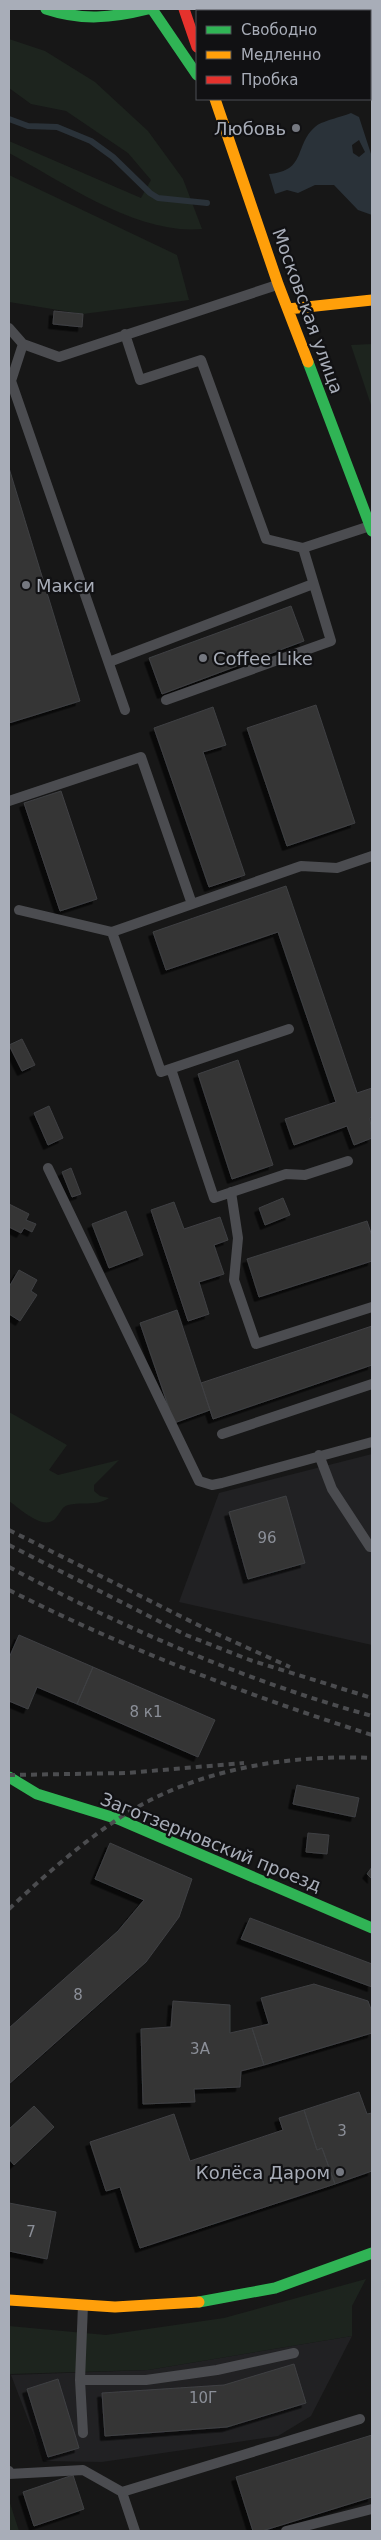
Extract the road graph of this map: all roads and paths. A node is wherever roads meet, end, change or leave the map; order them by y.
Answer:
1 (46, 9) edge
2 (150, 9) edge
3 (184, 9) edge
4 (196, 44) edge
5 (196, 74) edge
6 (214, 100) edge
7 (278, 284) junction
8 (372, 300) edge
9 (288, 309) junction
10 (9, 328) edge
11 (125, 334) junction
12 (23, 344) junction
13 (371, 528) edge
14 (303, 548) junction
15 (314, 584) junction
16 (108, 662) junction
17 (166, 700) dead end
18 (125, 710) dead end
19 (9, 802) edge
20 (372, 856) edge
21 (192, 904) junction
22 (19, 910) dead end
23 (112, 932) junction
24 (289, 1029) dead end
25 (171, 1069) junction
26 (348, 1161) dead end
27 (48, 1168) dead end
28 (231, 1192) junction
29 (372, 1307) edge
30 (372, 1384) edge
31 (222, 1434) dead end
32 (372, 1442) edge
33 (319, 1455) junction
34 (372, 1547) edge
35 (9, 1777) edge
36 (37, 1794) junction
37 (18, 1795) dead end
38 (372, 1928) edge
39 (372, 2253) edge
40 (9, 2300) edge
41 (83, 2305) junction
42 (294, 2353) dead end
43 (80, 2380) junction
44 (360, 2420) dead end
45 (83, 2433) dead end
46 (9, 2471) edge
47 (122, 2492) junction
48 (372, 2509) edge
49 (135, 2531) edge
50 (286, 2531) edge

1 - 2 street
2 - 5 street
3 - 4 street
6 - 7 street, Московская улица
7 - 9 street, Московская улица
7 - 11 lane
8 - 9 street
9 - 13 street, Московская улица
10 - 12 lane
11 - 12 lane
11 - 14 lane
12 - 16 lane
13 - 14 lane
14 - 15 lane
15 - 16 lane
15 - 17 lane
16 - 18 lane
19 - 21 lane
20 - 21 lane
21 - 23 lane
22 - 23 lane
23 - 25 lane
24 - 25 lane
25 - 28 lane
26 - 28 lane
27 - 33 lane
28 - 29 lane
30 - 31 lane
32 - 33 lane
33 - 34 lane
35 - 36 street, Заготзерновский проезд
36 - 37 lane
36 - 38 street, Заготзерновский проезд
39 - 41 street
40 - 41 street
41 - 43 lane
42 - 43 lane
43 - 45 lane
44 - 47 lane
46 - 47 lane
47 - 49 lane
48 - 50 lane

